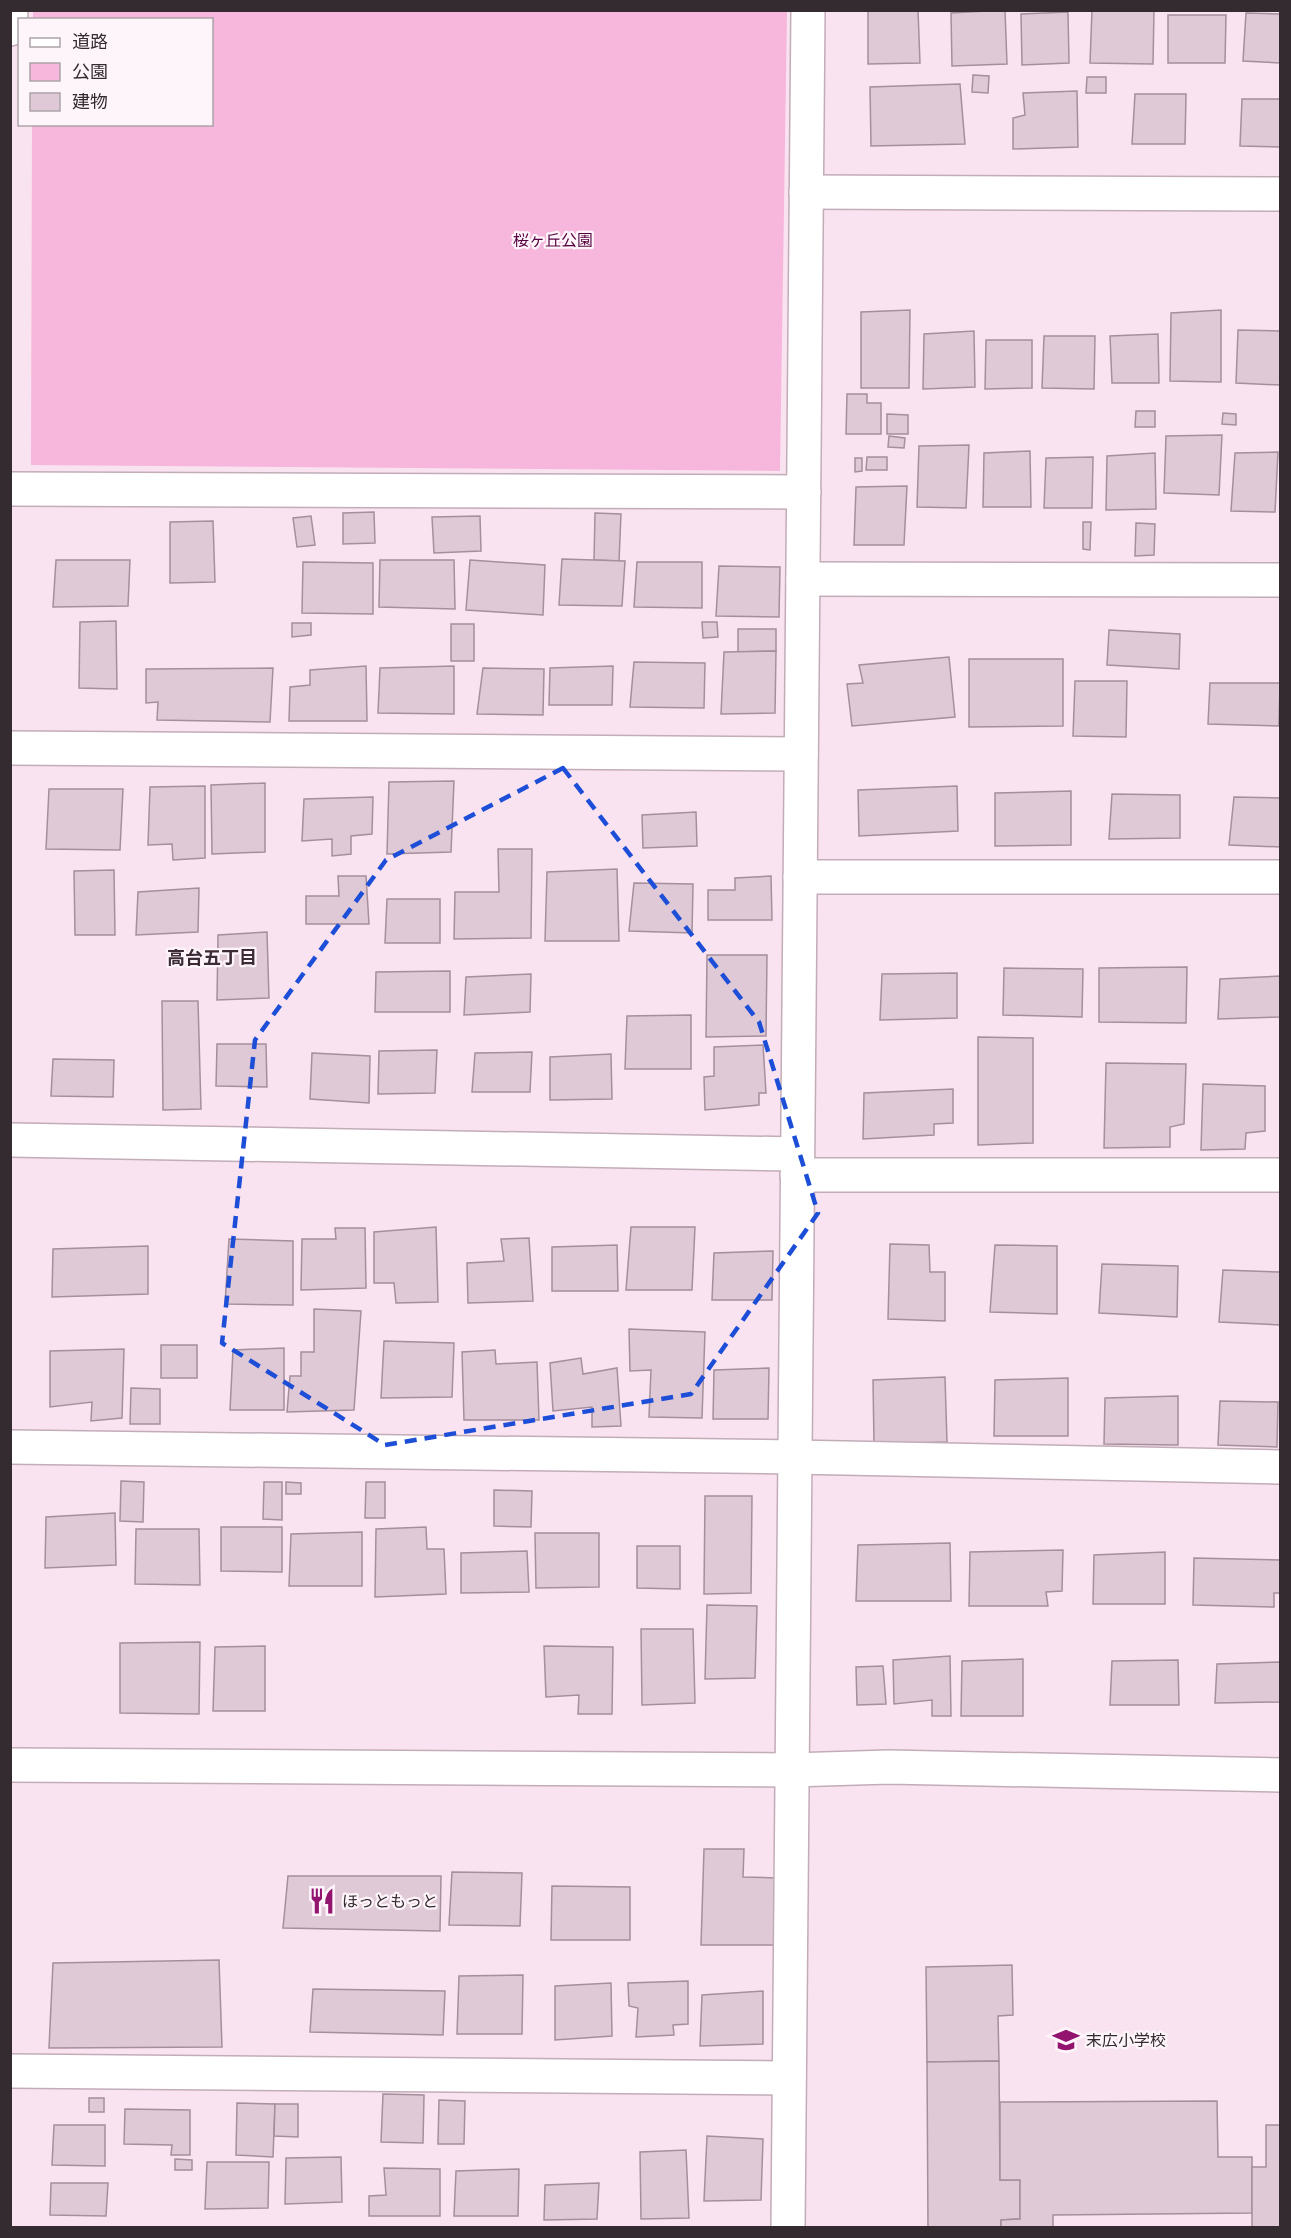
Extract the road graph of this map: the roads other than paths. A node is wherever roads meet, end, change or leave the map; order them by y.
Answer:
1 (11, 10) edge
2 (808, 10) edge
3 (10, 29) edge
4 (806, 192) junction
5 (1281, 194) edge
6 (10, 489) edge
7 (804, 492) junction
8 (803, 579) junction
9 (1281, 580) edge
10 (10, 748) edge
11 (801, 754) junction
12 (800, 877) junction
13 (1281, 877) edge
14 (10, 1140) edge
15 (797, 1165) junction
16 (1281, 1175) edge
17 (10, 1447) edge
18 (794, 1457) junction
19 (1281, 1467) edge
20 (10, 1765) edge
21 (791, 1770) junction
22 (1281, 1775) edge
23 (10, 2071) edge
24 (789, 2078) junction
25 (788, 2228) edge

1 - 3 street
2 - 4 street
4 - 5 street
4 - 7 street
6 - 7 street
7 - 8 street
8 - 9 street
8 - 11 street
10 - 11 street
11 - 12 street
12 - 13 street
12 - 15 street
14 - 15 street
15 - 16 street
15 - 18 street
17 - 18 street
18 - 19 street
18 - 21 street
20 - 21 street
21 - 22 street
21 - 24 street
23 - 24 street
24 - 25 street

